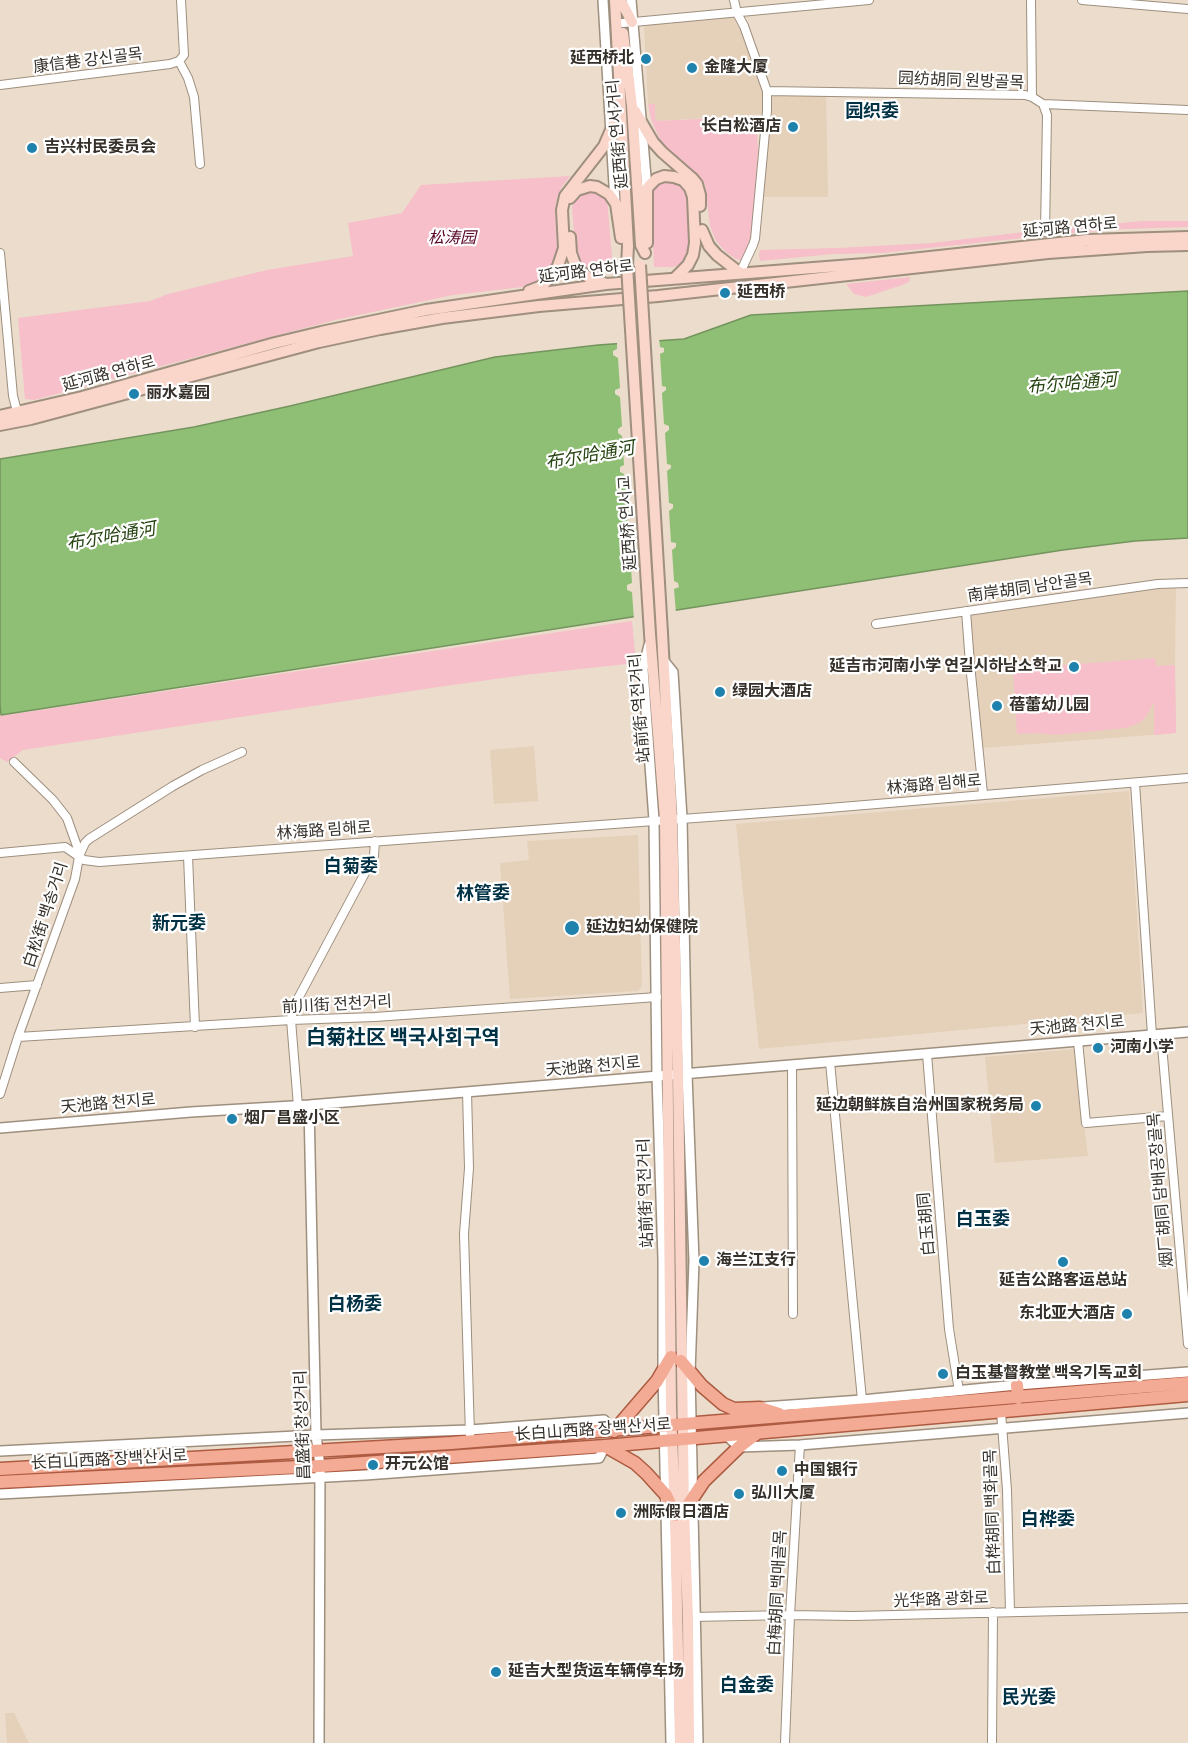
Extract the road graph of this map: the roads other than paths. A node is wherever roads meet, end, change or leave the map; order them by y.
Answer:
1 (181, 0) edge
2 (603, 0) edge
3 (734, 0) edge
4 (869, 0) edge
5 (1031, 0) edge
6 (1082, 0) edge
7 (622, 1) edge
8 (1188, 9) edge
9 (737, 13) junction
10 (628, 22) junction
11 (179, 61) junction
12 (0, 85) edge
13 (767, 91) junction
14 (1032, 97) junction
15 (1043, 104) junction
16 (620, 105) junction
17 (632, 106) junction
18 (1188, 110) edge
19 (642, 124) junction
20 (611, 132) junction
21 (200, 164) dead end
22 (647, 189) junction
23 (615, 202) junction
24 (702, 231) junction
25 (1045, 232) dead end
26 (1188, 237) edge
27 (1188, 245) edge
28 (0, 253) edge
29 (645, 253) junction
30 (627, 263) junction
31 (576, 267) junction
32 (740, 273) junction
33 (680, 277) junction
34 (606, 284) junction
35 (582, 288) junction
36 (2, 291) edge
37 (669, 295) junction
38 (515, 297) junction
39 (579, 302) junction
40 (0, 416) edge
41 (18, 417) junction
42 (0, 425) edge
43 (1188, 583) edge
44 (966, 611) junction
45 (876, 624) dead end
46 (662, 633) joint
47 (650, 638) joint
48 (242, 752) dead end
49 (14, 762) dead end
50 (1188, 778) edge
51 (1135, 783) junction
52 (983, 795) junction
53 (668, 819) junction
54 (375, 841) junction
55 (0, 853) edge
56 (188, 856) junction
57 (79, 857) junction
58 (37, 985) junction
59 (0, 988) edge
60 (657, 997) junction
61 (291, 1020) junction
62 (195, 1027) junction
63 (1188, 1032) edge
64 (1157, 1035) junction
65 (18, 1037) junction
66 (1078, 1041) junction
67 (927, 1054) junction
68 (830, 1062) junction
69 (792, 1066) junction
70 (672, 1075) junction
71 (467, 1092) junction
72 (0, 1094) edge
73 (298, 1106) junction
74 (309, 1106) junction
75 (1168, 1116) junction
76 (0, 1128) edge
77 (793, 1314) dead end
78 (1188, 1344) edge
79 (676, 1359) junction
80 (1188, 1372) edge
81 (690, 1373) junction
82 (663, 1374) junction
83 (1188, 1383) edge
84 (1017, 1384) junction
85 (958, 1391) junction
86 (1188, 1395) edge
87 (1018, 1398) junction
88 (862, 1400) junction
89 (760, 1408) junction
90 (1001, 1412) junction
91 (1188, 1413) edge
92 (783, 1416) junction
93 (678, 1425) junction
94 (1002, 1428) junction
95 (614, 1431) junction
96 (756, 1434) junction
97 (316, 1435) junction
98 (470, 1436) junction
99 (728, 1436) junction
100 (678, 1440) junction
101 (800, 1445) junction
102 (605, 1446) junction
103 (739, 1447) junction
104 (319, 1450) junction
105 (0, 1451) edge
106 (0, 1468) edge
107 (320, 1472) junction
108 (0, 1482) edge
109 (0, 1494) edge
110 (666, 1495) junction
111 (693, 1496) junction
112 (680, 1513) junction
113 (694, 1536) junction
114 (1188, 1608) edge
115 (993, 1612) junction
116 (1010, 1612) junction
117 (790, 1615) junction
118 (692, 1617) junction
119 (319, 1743) edge
120 (671, 1743) edge
121 (680, 1743) edge
122 (689, 1743) edge
123 (698, 1743) edge
124 (785, 1743) edge
125 (992, 1743) edge

1 - 11 street
2 - 20 street, 延西街 연서거리
3 - 9 street
4 - 9 street
5 - 14 street
6 - 8 street
7 - 10 main road, 延西街 연서거리
7 - 16 main road, 延西街 연서거리
9 - 10 street
9 - 13 street
10 - 17 main road, 延西街 연서거리
10 - 19 street, 延西街 연서거리
11 - 12 street, 康信巷 강신골목
11 - 21 street
13 - 14 street, 园纺胡同 원방골목
13 - 32 street
14 - 15 street, 园纺胡同 원방골목
15 - 18 street, 园纺胡同 원방골목
15 - 25 street
16 - 20 main road
16 - 30 main road, 延西街 연서거리
17 - 19 main road
17 - 29 main road, 延西街 연서거리
19 - 22 street, 延西街 연서거리
19 - 24 main road
20 - 23 street, 延西街 연서거리
20 - 38 main road
22 - 29 main road
22 - 33 main road
23 - 30 main road
23 - 31 main road
24 - 32 main road
24 - 33 main road
26 - 32 main road, 延河路 연하로
27 - 37 main road, 延河路 연하로
28 - 36 street
29 - 46 main road, 延西桥 연서교, bridge
30 - 47 main road, 延西桥 연서교, bridge
31 - 34 main road
31 - 35 main road
32 - 33 main road, 延河路 연하로
33 - 34 main road, 延河路 연하로
33 - 37 main road
34 - 35 main road, 延河路 연하로
35 - 38 main road, 延河路 연하로
35 - 39 main road
36 - 41 street
37 - 39 main road, 延河路 연하로
38 - 41 main road, 延河路 연하로
39 - 41 main road, 延河路 연하로
40 - 41 main road, 延河路 연하로
41 - 42 main road, 延河路 연하로
43 - 44 street, 南岸胡同 남안골목
44 - 45 street, 南岸胡同 남안골목
44 - 52 street
46 - 53 main road, 站前街 역전거리
47 - 53 main road, 站前街 역전거리
48 - 57 street
49 - 57 street, 白松街 백송거리
50 - 51 street, 林海路 림해로
51 - 52 street, 林海路 림해로
51 - 64 street, 烟厂胡同 담배공장골목
52 - 53 street, 林海路 림해로
53 - 54 street, 林海路 림해로
53 - 60 street, 站前街 역전거리
53 - 70 main road, 站前街 역전거리
54 - 56 street, 林海路 림해로
54 - 61 street
55 - 57 street, 林海路 림해로
56 - 57 street, 林海路 림해로
56 - 62 street
57 - 58 street, 白松街 백송거리
58 - 59 street
58 - 65 street, 白松街 백송거리
60 - 61 street, 前川街 전천거리
60 - 70 street, 站前街 역전거리
61 - 62 street, 前川街 전천거리
61 - 73 street
62 - 65 street, 前川街 전천거리
63 - 64 street, 天池路 천지로
64 - 66 street, 天池路 천지로
64 - 75 street, 烟厂胡同 담배공장골목
65 - 72 street, 白松街 백송거리
66 - 67 street, 天池路 천지로
66 - 75 street
67 - 68 street, 天池路 천지로
67 - 85 street, 白玉胡同
68 - 69 street, 天池路 천지로
68 - 88 street
69 - 70 street, 天池路 천지로
69 - 77 street
70 - 71 street, 天池路 천지로
70 - 79 main road, 站前街 역전거리
70 - 81 street, 站前街 역전거리
70 - 82 street, 站前街 역전거리
71 - 74 street, 天池路 천지로
71 - 98 street
73 - 74 street, 天池路 천지로
73 - 76 street, 天池路 천지로
74 - 97 street, 昌盛街 창성거리
75 - 78 street, 烟厂胡同 담배공장골목
79 - 81 main road
79 - 82 main road
79 - 93 main road, 站前街 역전거리
80 - 84 street
81 - 89 main road
81 - 93 street, 站前街 역전거리
82 - 93 street, 站前街 역전거리
82 - 95 main road
83 - 87 main road, 长白山西路 장백산서로
84 - 85 street
84 - 87 main road
85 - 88 street
86 - 90 main road, 长白山西路 장백산서로
87 - 92 main road, 长白山西路 장백산서로
88 - 89 street
89 - 92 main road
90 - 94 street, 白桦胡同 백화골목
90 - 96 main road, 长白山西路 장백산서로
91 - 94 street
92 - 93 main road, 长白山西路 장백산서로
93 - 95 main road, 长白山西路 장백산서로
93 - 100 main road, 站前街 역전거리
93 - 100 street, 站前街 역전거리
94 - 101 street
94 - 116 street, 白桦胡同 백화골목
95 - 98 main road, 长白山西路 장백산서로
96 - 99 main road, 长白山西路 장백산서로
96 - 103 main road
97 - 98 street, 长白山西路 장백산서로
97 - 104 street, 昌盛街 창성거리
97 - 105 street, 长白山西路 장백산서로
98 - 104 main road, 长白山西路 장백산서로
99 - 100 main road, 长白山西路 장백산서로
99 - 103 street
100 - 102 main road, 长白山西路 장백산서로
100 - 110 street, 站前街 역전거리
100 - 111 street, 站前街 역전거리
100 - 112 main road, 站前街 역전거리
101 - 103 street
101 - 117 street, 白梅胡同 백매골목
102 - 107 main road, 长白山西路 장백산서로
102 - 107 street, 长白山西路 장백산서로
102 - 110 main road
103 - 111 main road
104 - 106 main road, 长白山西路 장백산서로
104 - 107 street, 昌盛街 창성거리
107 - 108 main road, 长白山西路 장백산서로
107 - 109 street, 长白山西路 장백산서로
107 - 119 street, 昌盛街 창성거리
110 - 112 main road
110 - 120 street, 站前街 역전거리
111 - 112 main road
111 - 113 street, 站前街 역전거리
112 - 113 main road
112 - 118 main road, 站前街 역전거리
112 - 121 main road, 站前街 역전거리
113 - 118 street, 站前街 역전거리
114 - 116 street, 光华路 광화로
115 - 116 street, 光华路 광화로
115 - 117 street, 光华路 광화로
115 - 125 street
117 - 118 street, 光华路 광화로
117 - 124 street, 白梅胡同 백매골목
118 - 122 main road, 站前街 역전거리
118 - 123 street, 站前街 역전거리

